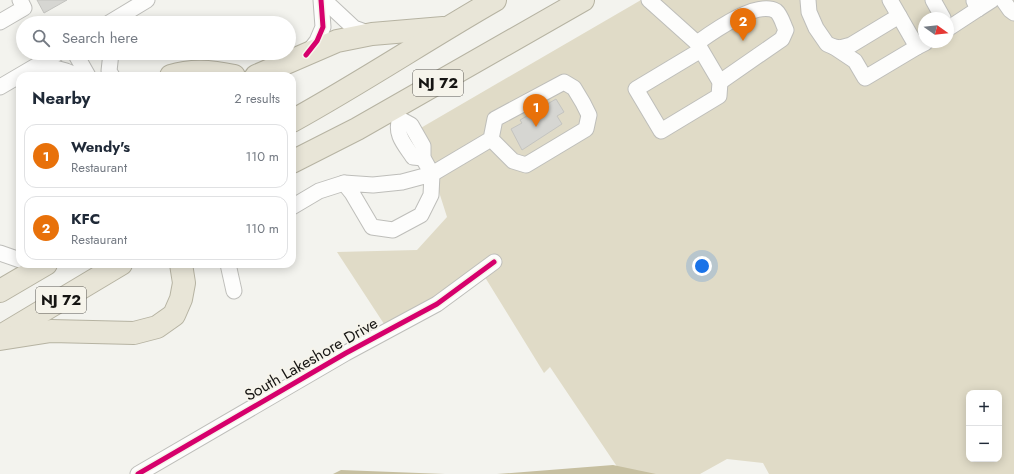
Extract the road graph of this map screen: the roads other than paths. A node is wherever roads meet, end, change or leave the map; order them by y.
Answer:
1 (20, 0) edge
2 (147, 0) edge
3 (323, 0) edge
4 (495, 0) edge
5 (583, 0) edge
6 (649, 0) edge
7 (808, 0) edge
8 (890, 0) edge
9 (933, 0) edge
10 (992, 0) edge
11 (1003, 0) edge
12 (976, 5) edge
13 (940, 12) edge
14 (1014, 13) edge
15 (123, 16) edge
16 (899, 16) junction
17 (954, 20) edge
18 (0, 22) edge
19 (446, 28) junction
20 (372, 34) junction
21 (918, 41) edge
22 (699, 47) junction
23 (834, 47) junction
24 (918, 47) edge
25 (306, 56) junction
26 (47, 60) edge
27 (79, 60) edge
28 (104, 60) edge
29 (111, 60) edge
30 (296, 60) edge
31 (296, 60) edge
32 (40, 64) junction
33 (26, 72) edge
34 (68, 72) edge
35 (86, 72) edge
36 (110, 72) edge
37 (111, 72) edge
38 (190, 72) edge
39 (214, 72) edge
40 (266, 72) edge
41 (16, 78) edge
42 (720, 82) junction
43 (0, 87) edge
44 (397, 114) junction
45 (296, 119) edge
46 (491, 140) junction
47 (296, 160) edge
48 (432, 174) junction
49 (344, 183) junction
50 (296, 204) edge
51 (0, 253) edge
52 (16, 259) edge
53 (494, 262) dead end
54 (39, 268) edge
55 (114, 268) edge
56 (182, 268) edge
57 (229, 268) edge
58 (0, 291) edge
59 (234, 291) dead end
60 (0, 338) edge
61 (138, 474) edge

1 - 18 street
2 - 15 street
3 - 20 street
3 - 25 street
4 - 19 highway, NJ 72
5 - 44 highway, NJ 72
6 - 22 street
7 - 23 street
8 - 16 street
9 - 13 street
10 - 12 street
11 - 14 street
12 - 17 street
16 - 21 street
16 - 23 street
19 - 20 highway
19 - 45 highway, NJ 72
20 - 25 highway
22 - 42 street
22 - 42 street
22 - 42 street
23 - 24 street
25 - 30 highway
26 - 32 street
27 - 35 street
28 - 36 street
29 - 37 street
31 - 40 highway
32 - 33 street
32 - 34 street
38 - 39 highway
41 - 43 street
44 - 47 highway, NJ 72
44 - 48 street
46 - 46 street
46 - 48 street
48 - 49 street
48 - 49 street
49 - 50 street
51 - 52 street
53 - 61 street, South Lakeshore Drive
54 - 58 highway, NJ 72
55 - 60 highway, NJ 72
56 - 60 highway
57 - 59 street

